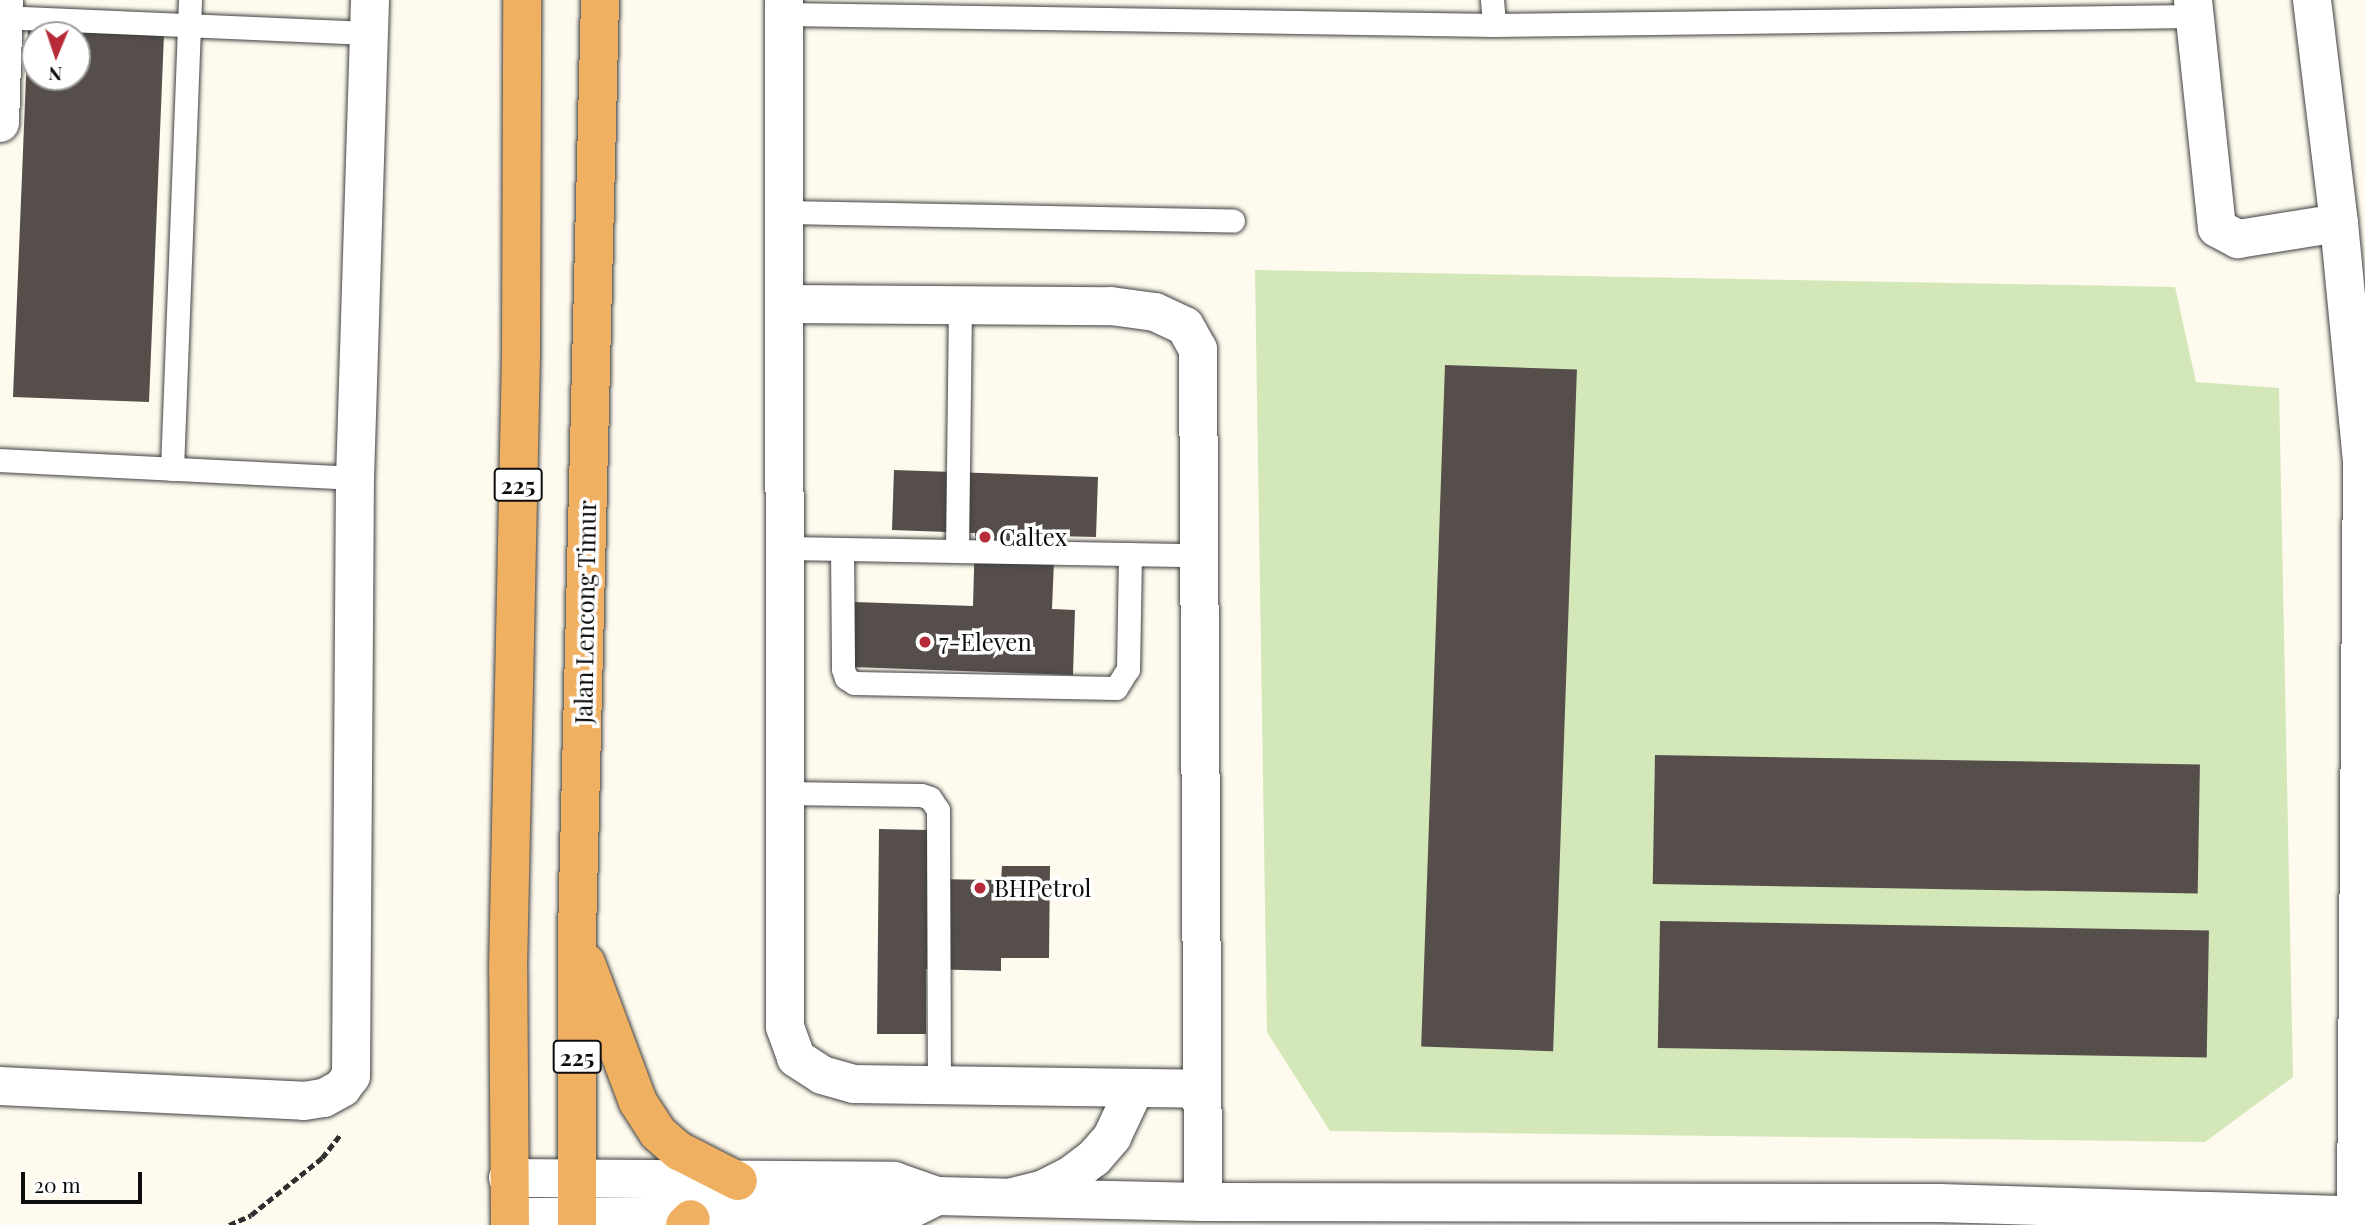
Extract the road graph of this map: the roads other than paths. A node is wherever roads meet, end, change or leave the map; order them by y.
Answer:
1 (190, 0) edge
2 (522, 0) edge
3 (600, 0) edge
4 (1492, 0) edge
5 (2312, 0) edge
6 (784, 7) edge
7 (2194, 8) edge
8 (3, 11) edge
9 (369, 16) edge
10 (1494, 24) junction
11 (189, 25) junction
12 (0, 123) edge
13 (784, 212) junction
14 (1233, 221) dead end
15 (2339, 223) junction
16 (784, 304) junction
17 (960, 305) junction
18 (0, 460) edge
19 (172, 469) junction
20 (355, 478) junction
21 (785, 548) junction
22 (842, 549) junction
23 (957, 551) junction
24 (1130, 554) junction
25 (1198, 555) junction
26 (785, 793) junction
27 (577, 934) junction
28 (0, 1086) edge
29 (939, 1086) junction
30 (1135, 1088) junction
31 (1200, 1089) junction
32 (508, 1178) junction
33 (578, 1179) junction
34 (738, 1181) junction
35 (937, 1196) junction
36 (1011, 1198) junction
37 (1203, 1202) junction
38 (1363, 1214) edge
39 (1939, 1214) edge
40 (2360, 1215) edge
41 (510, 1221) edge
42 (578, 1222) edge
43 (688, 1222) edge

1 - 11 lane
2 - 32 highway, 225
3 - 27 highway, Jalan Lencong Timur / 225
4 - 10 lane
5 - 15 street
6 - 10 lane
6 - 13 street
7 - 10 lane
7 - 15 street
8 - 11 lane
8 - 12 street
9 - 11 lane
9 - 20 street
11 - 19 lane
13 - 14 lane
13 - 16 street
15 - 40 street
16 - 17 street
16 - 21 street
17 - 23 lane
17 - 25 street
18 - 19 lane
19 - 20 lane
20 - 28 street
21 - 22 lane
21 - 26 street
22 - 23 lane
22 - 24 lane
23 - 24 lane
24 - 25 lane
25 - 31 street
26 - 29 street
26 - 29 lane
27 - 33 highway, Jalan Lencong Timur / 225
27 - 34 highway
29 - 30 street
30 - 31 street
30 - 36 street
31 - 37 street
32 - 33 street
32 - 41 highway, 225
33 - 34 street
33 - 42 highway, Jalan Lencong Timur / 225
34 - 35 street
35 - 36 street
35 - 43 street
36 - 37 street
37 - 38 street
38 - 39 street
39 - 40 street
41 - 42 street
42 - 43 street

